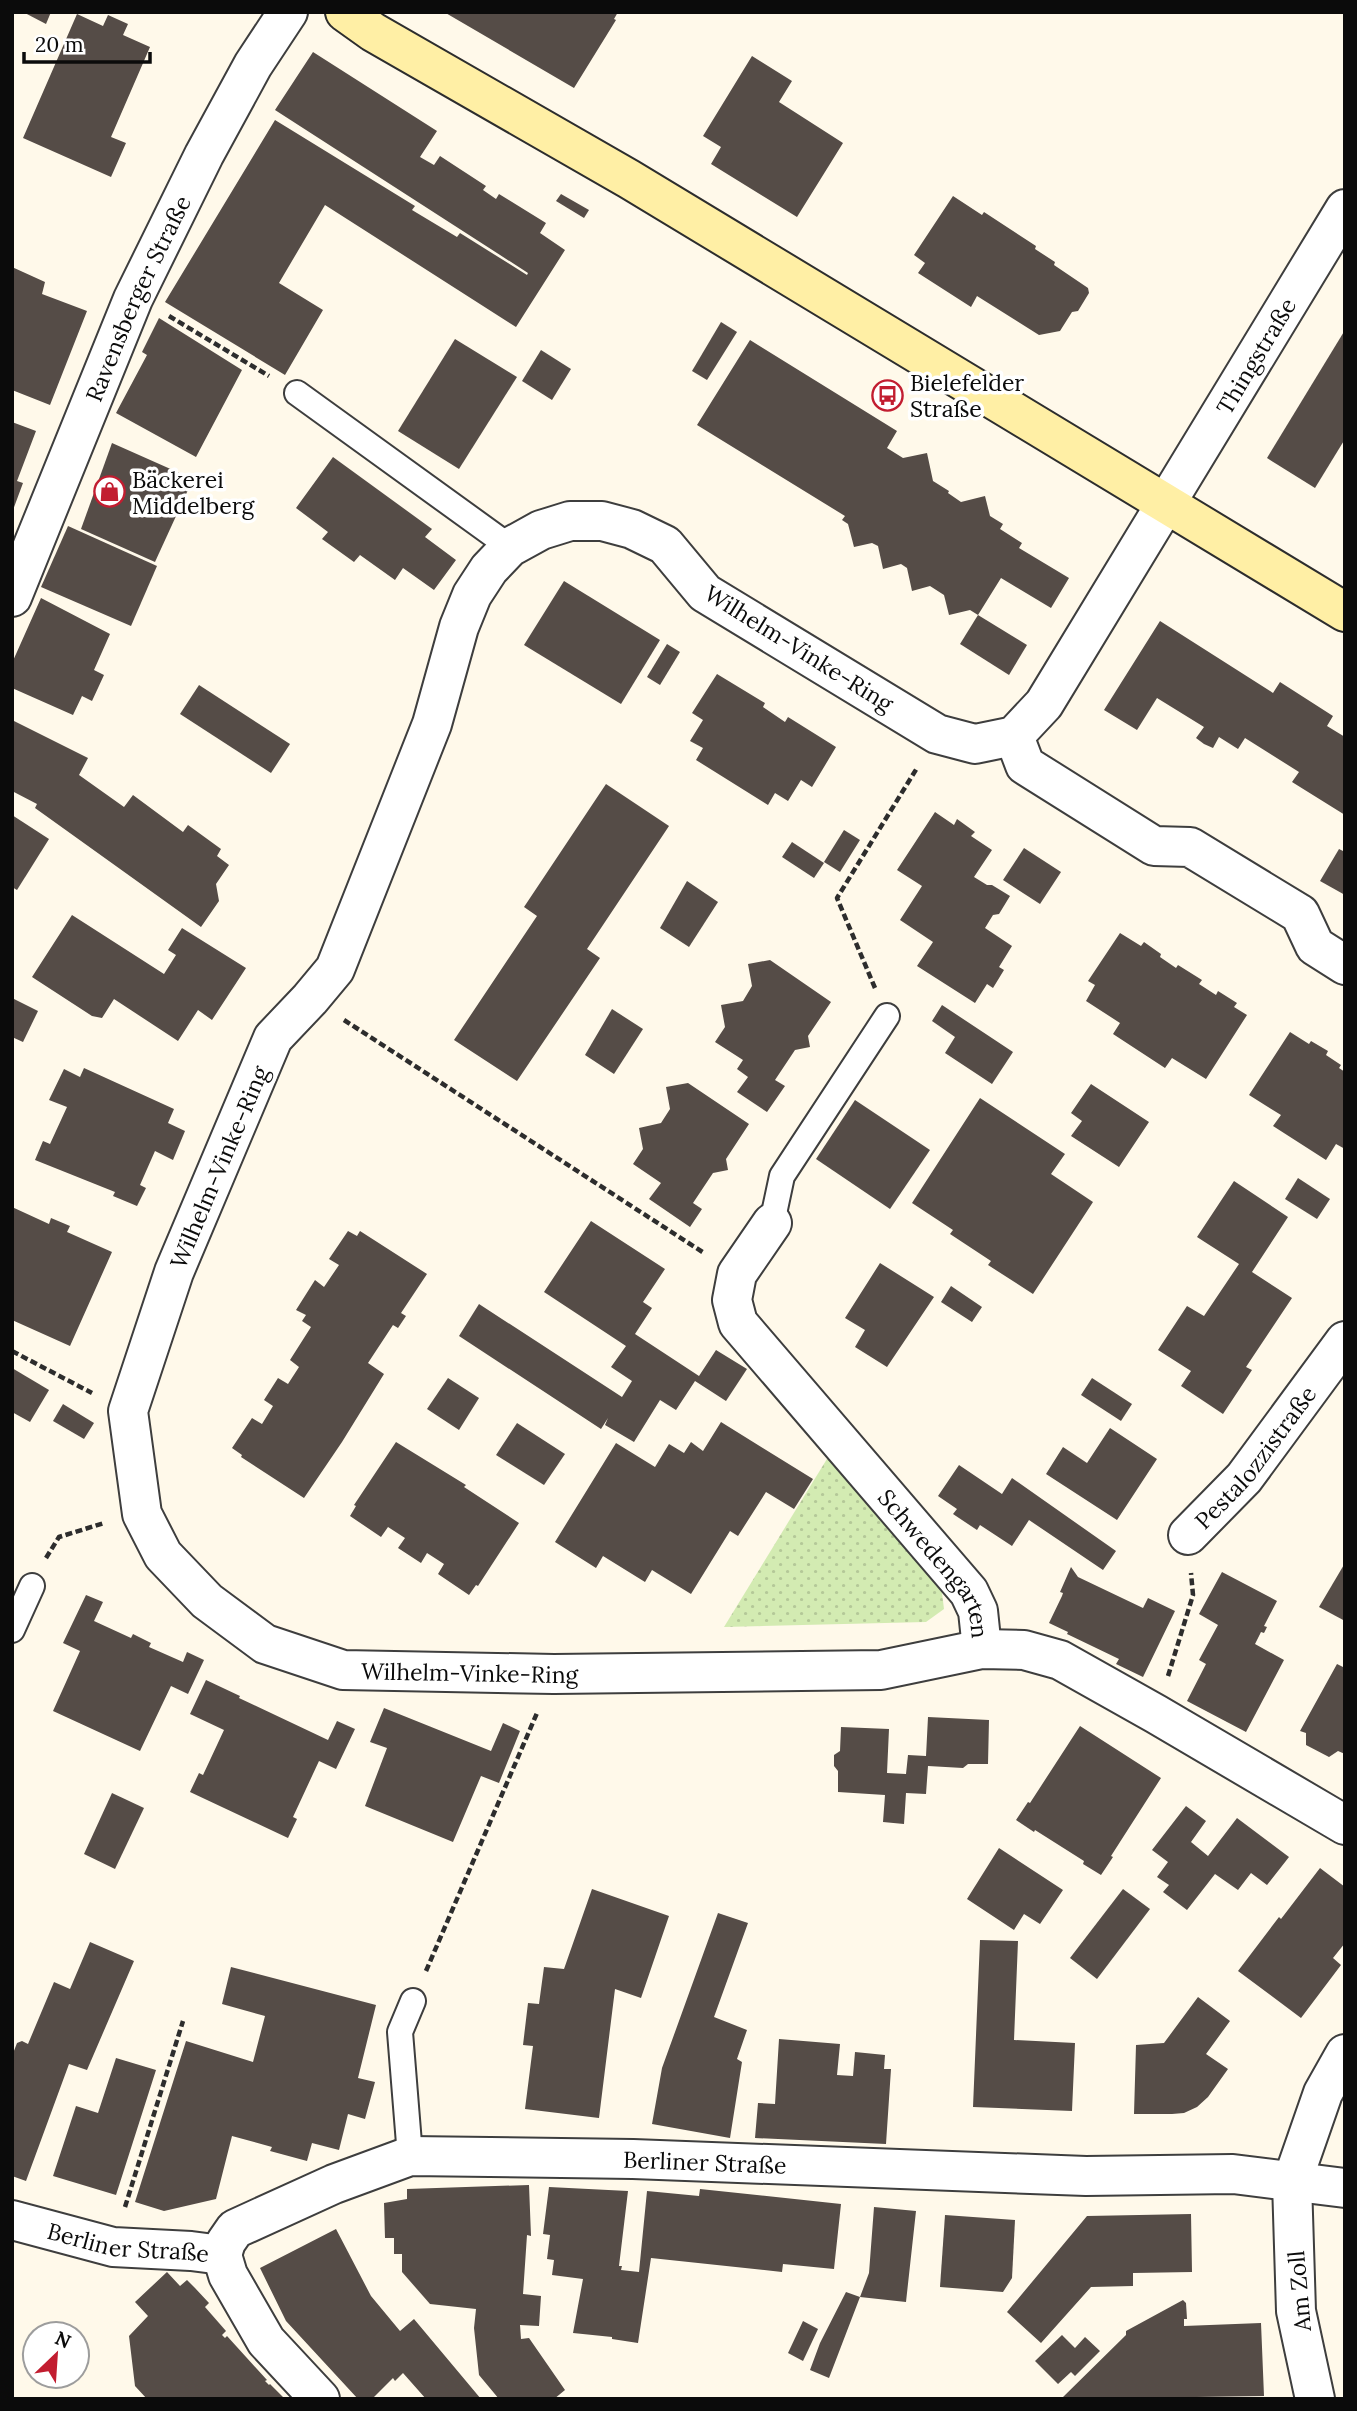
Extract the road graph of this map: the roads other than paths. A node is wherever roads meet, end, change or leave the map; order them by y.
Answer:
1 (288, 12) edge
2 (345, 12) edge
3 (1345, 209) edge
4 (297, 393) road end
5 (1167, 502) junction
6 (510, 547) junction
7 (12, 597) edge
8 (1345, 612) edge
9 (1014, 736) junction
10 (1345, 965) edge
11 (887, 1016) road end
12 (772, 1223) joint
13 (1345, 1341) edge
14 (1188, 1535) road end
15 (32, 1586) road end
16 (12, 1630) edge
17 (982, 1649) junction
18 (1345, 1825) edge
19 (413, 2001) road end
20 (1345, 2054) edge
21 (410, 2156) junction
22 (1292, 2182) junction
23 (1345, 2188) edge
24 (12, 2220) edge
25 (222, 2255) junction
26 (320, 2399) edge
27 (1315, 2399) edge

1 - 7 street, Ravensberger Straße
2 - 5 main road
3 - 5 street, Thingstraße
4 - 6 lane
5 - 8 main road
5 - 9 street
6 - 9 street, Wilhelm-Vinke-Ring
6 - 17 street, Wilhelm-Vinke-Ring
9 - 10 street
11 - 12 lane
12 - 17 street, Schwedengarten
13 - 14 street, Pestalozzistraße
15 - 16 lane
17 - 18 street, Schwedengarten
19 - 21 lane
20 - 22 street
21 - 22 street, Berliner Straße
21 - 25 street, Berliner Straße
22 - 23 street, Berliner Straße
22 - 27 street, Am Zoll
24 - 25 street, Berliner Straße
25 - 26 street

